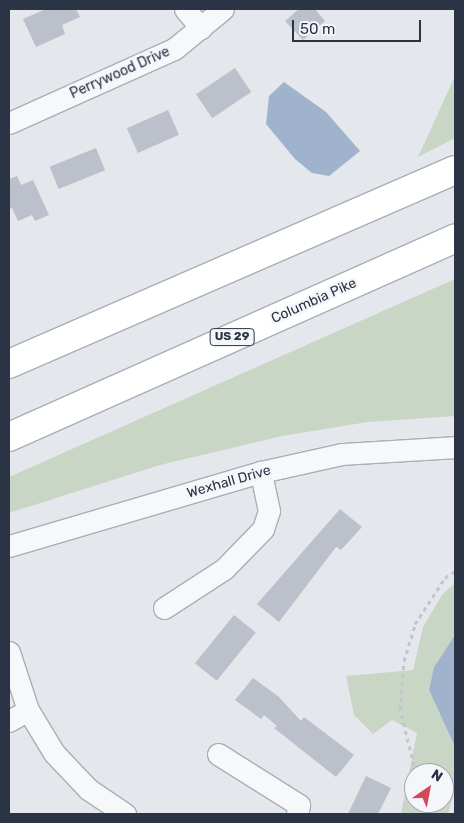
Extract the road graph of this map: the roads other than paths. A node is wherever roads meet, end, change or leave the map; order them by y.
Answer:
1 (185, 9) edge
2 (223, 9) edge
3 (202, 28) junction
4 (9, 123) edge
5 (455, 170) edge
6 (455, 238) edge
7 (9, 364) edge
8 (9, 437) edge
9 (455, 447) edge
10 (261, 472) junction
11 (9, 546) edge
12 (164, 608) dead end
13 (9, 652) edge
14 (28, 710) junction
15 (9, 721) edge
16 (218, 754) dead end
17 (125, 814) edge
18 (297, 814) edge

1 - 3 street
2 - 3 street, Perrywood Drive
3 - 4 street, Perrywood Drive
5 - 7 highway
6 - 8 highway, Columbia Pike / US 29
9 - 10 street, Wexhall Drive
10 - 11 street, Wexhall Drive
10 - 12 street
13 - 14 street
14 - 15 street
14 - 17 street
16 - 18 street

